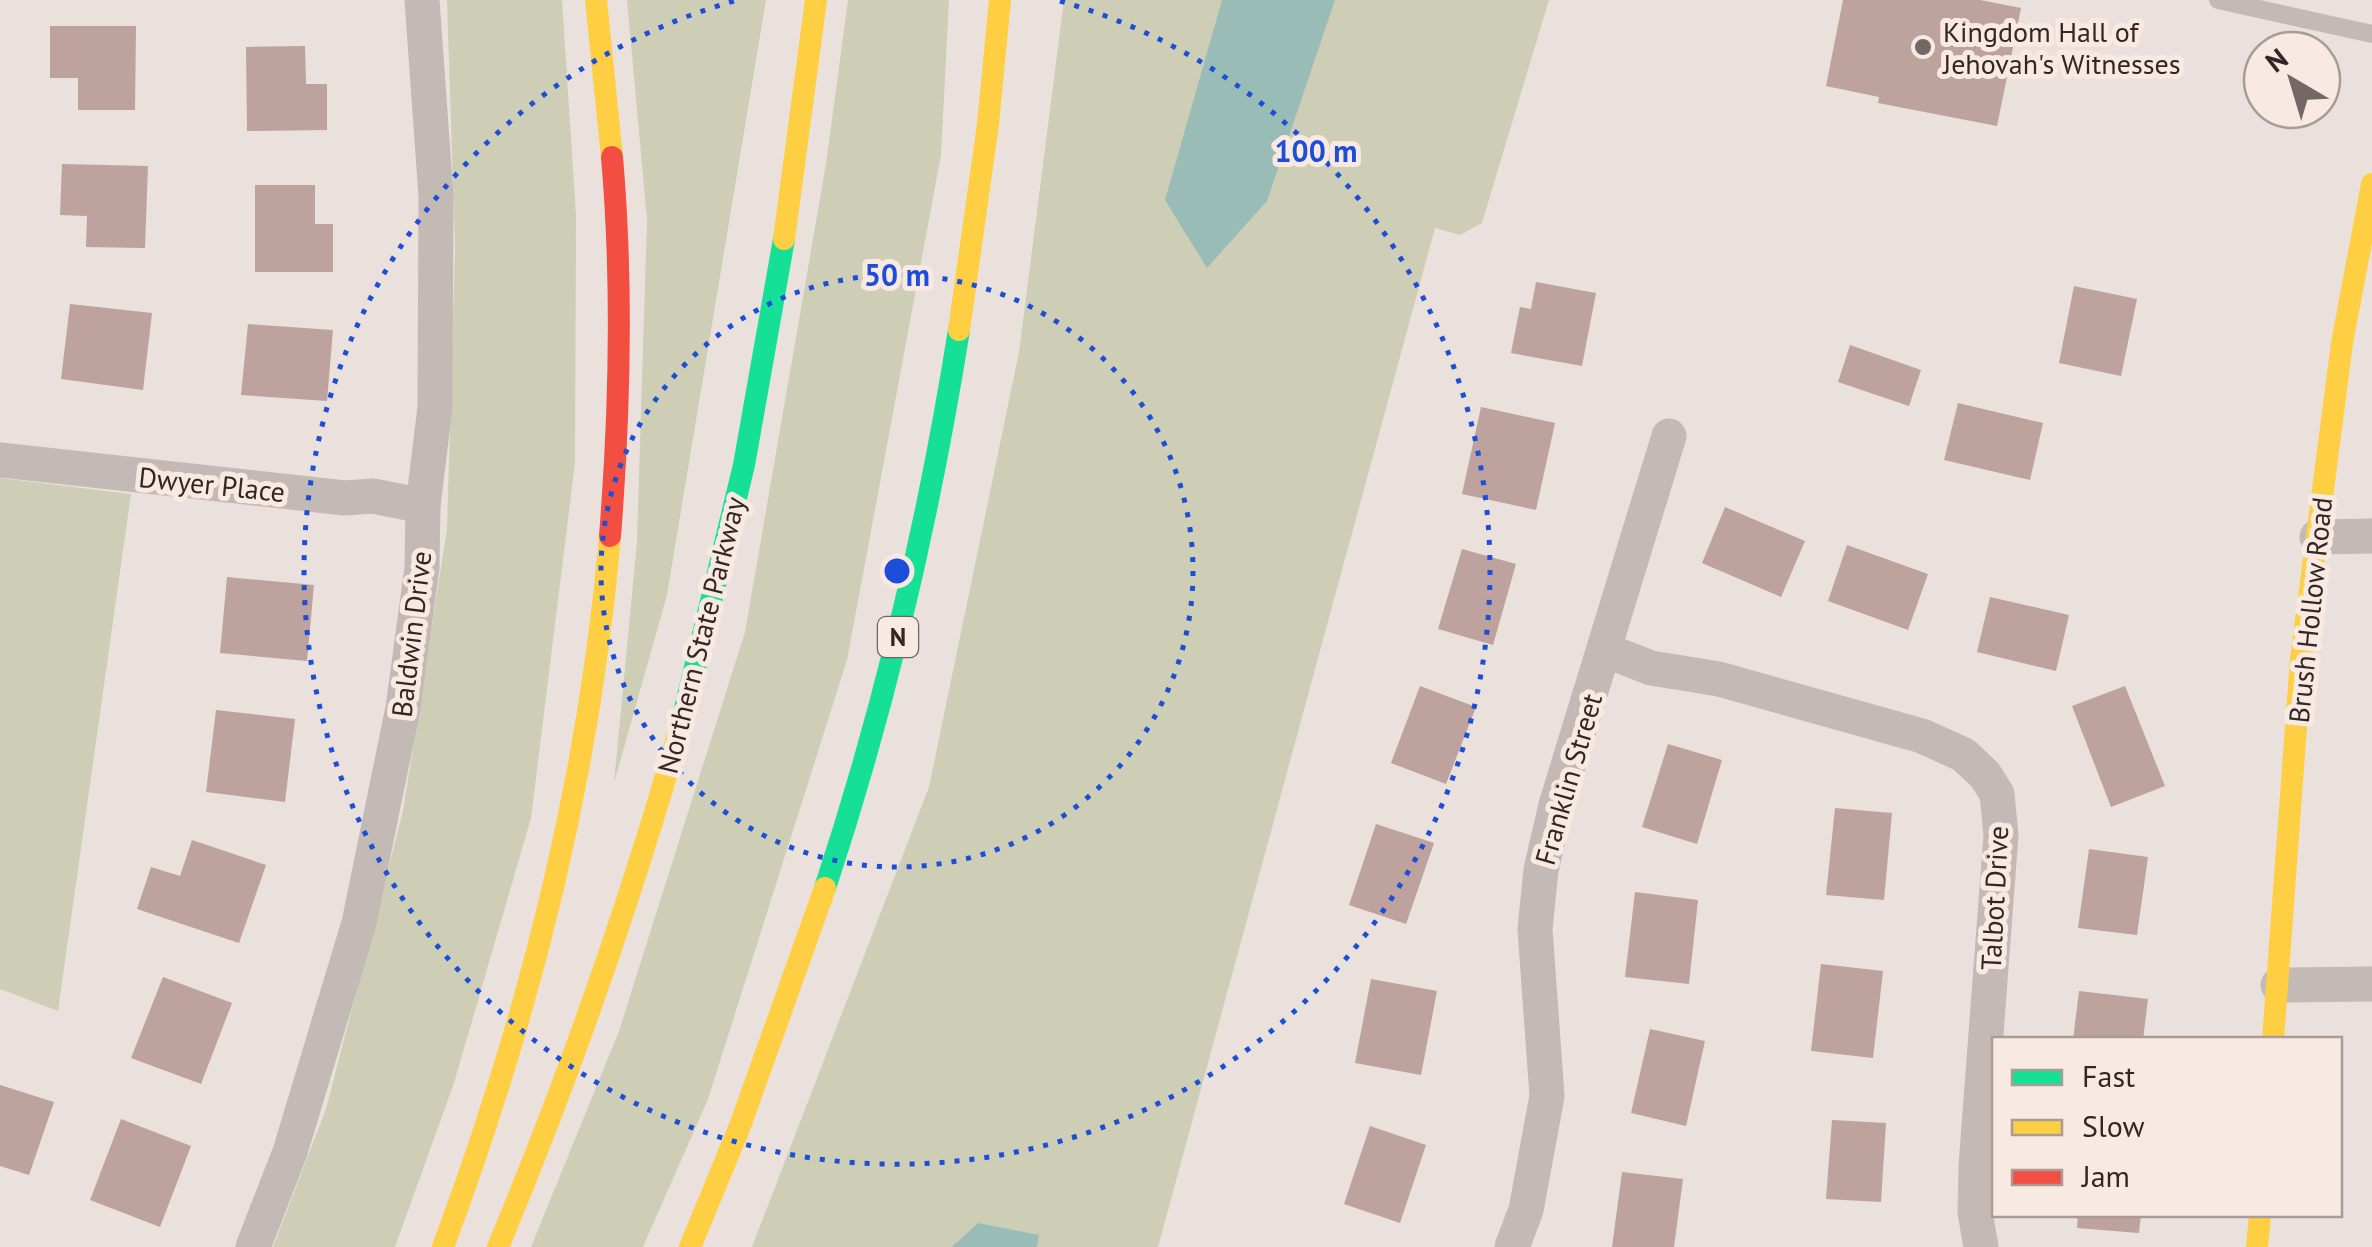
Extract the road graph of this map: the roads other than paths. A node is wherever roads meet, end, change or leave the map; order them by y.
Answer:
1 (422, 0) edge
2 (596, 0) edge
3 (816, 0) edge
4 (1000, 0) edge
5 (2225, 1) edge
6 (2372, 34) edge
7 (2372, 184) edge
8 (1669, 436) dead end
9 (0, 460) edge
10 (423, 506) junction
11 (2372, 536) edge
12 (2316, 537) junction
13 (1606, 650) junction
14 (2372, 984) edge
15 (2278, 985) junction
16 (2273, 1037) edge
17 (2260, 1217) edge
18 (252, 1247) edge
19 (443, 1247) edge
20 (498, 1247) edge
21 (690, 1247) edge
22 (1512, 1247) edge
23 (1981, 1247) edge
24 (2257, 1247) edge

1 - 10 street, Baldwin Drive
2 - 19 main road
3 - 20 main road, Northern State Parkway
4 - 21 main road, N
5 - 6 lane
7 - 12 main road, Brush Hollow Road
8 - 13 street, Franklin Street
9 - 10 street, Dwyer Place
10 - 18 street, Baldwin Drive
11 - 12 street
12 - 15 main road, Brush Hollow Road
13 - 22 street, Franklin Street
13 - 23 street, Talbot Drive
14 - 15 street
15 - 16 main road, Brush Hollow Road
17 - 24 main road

